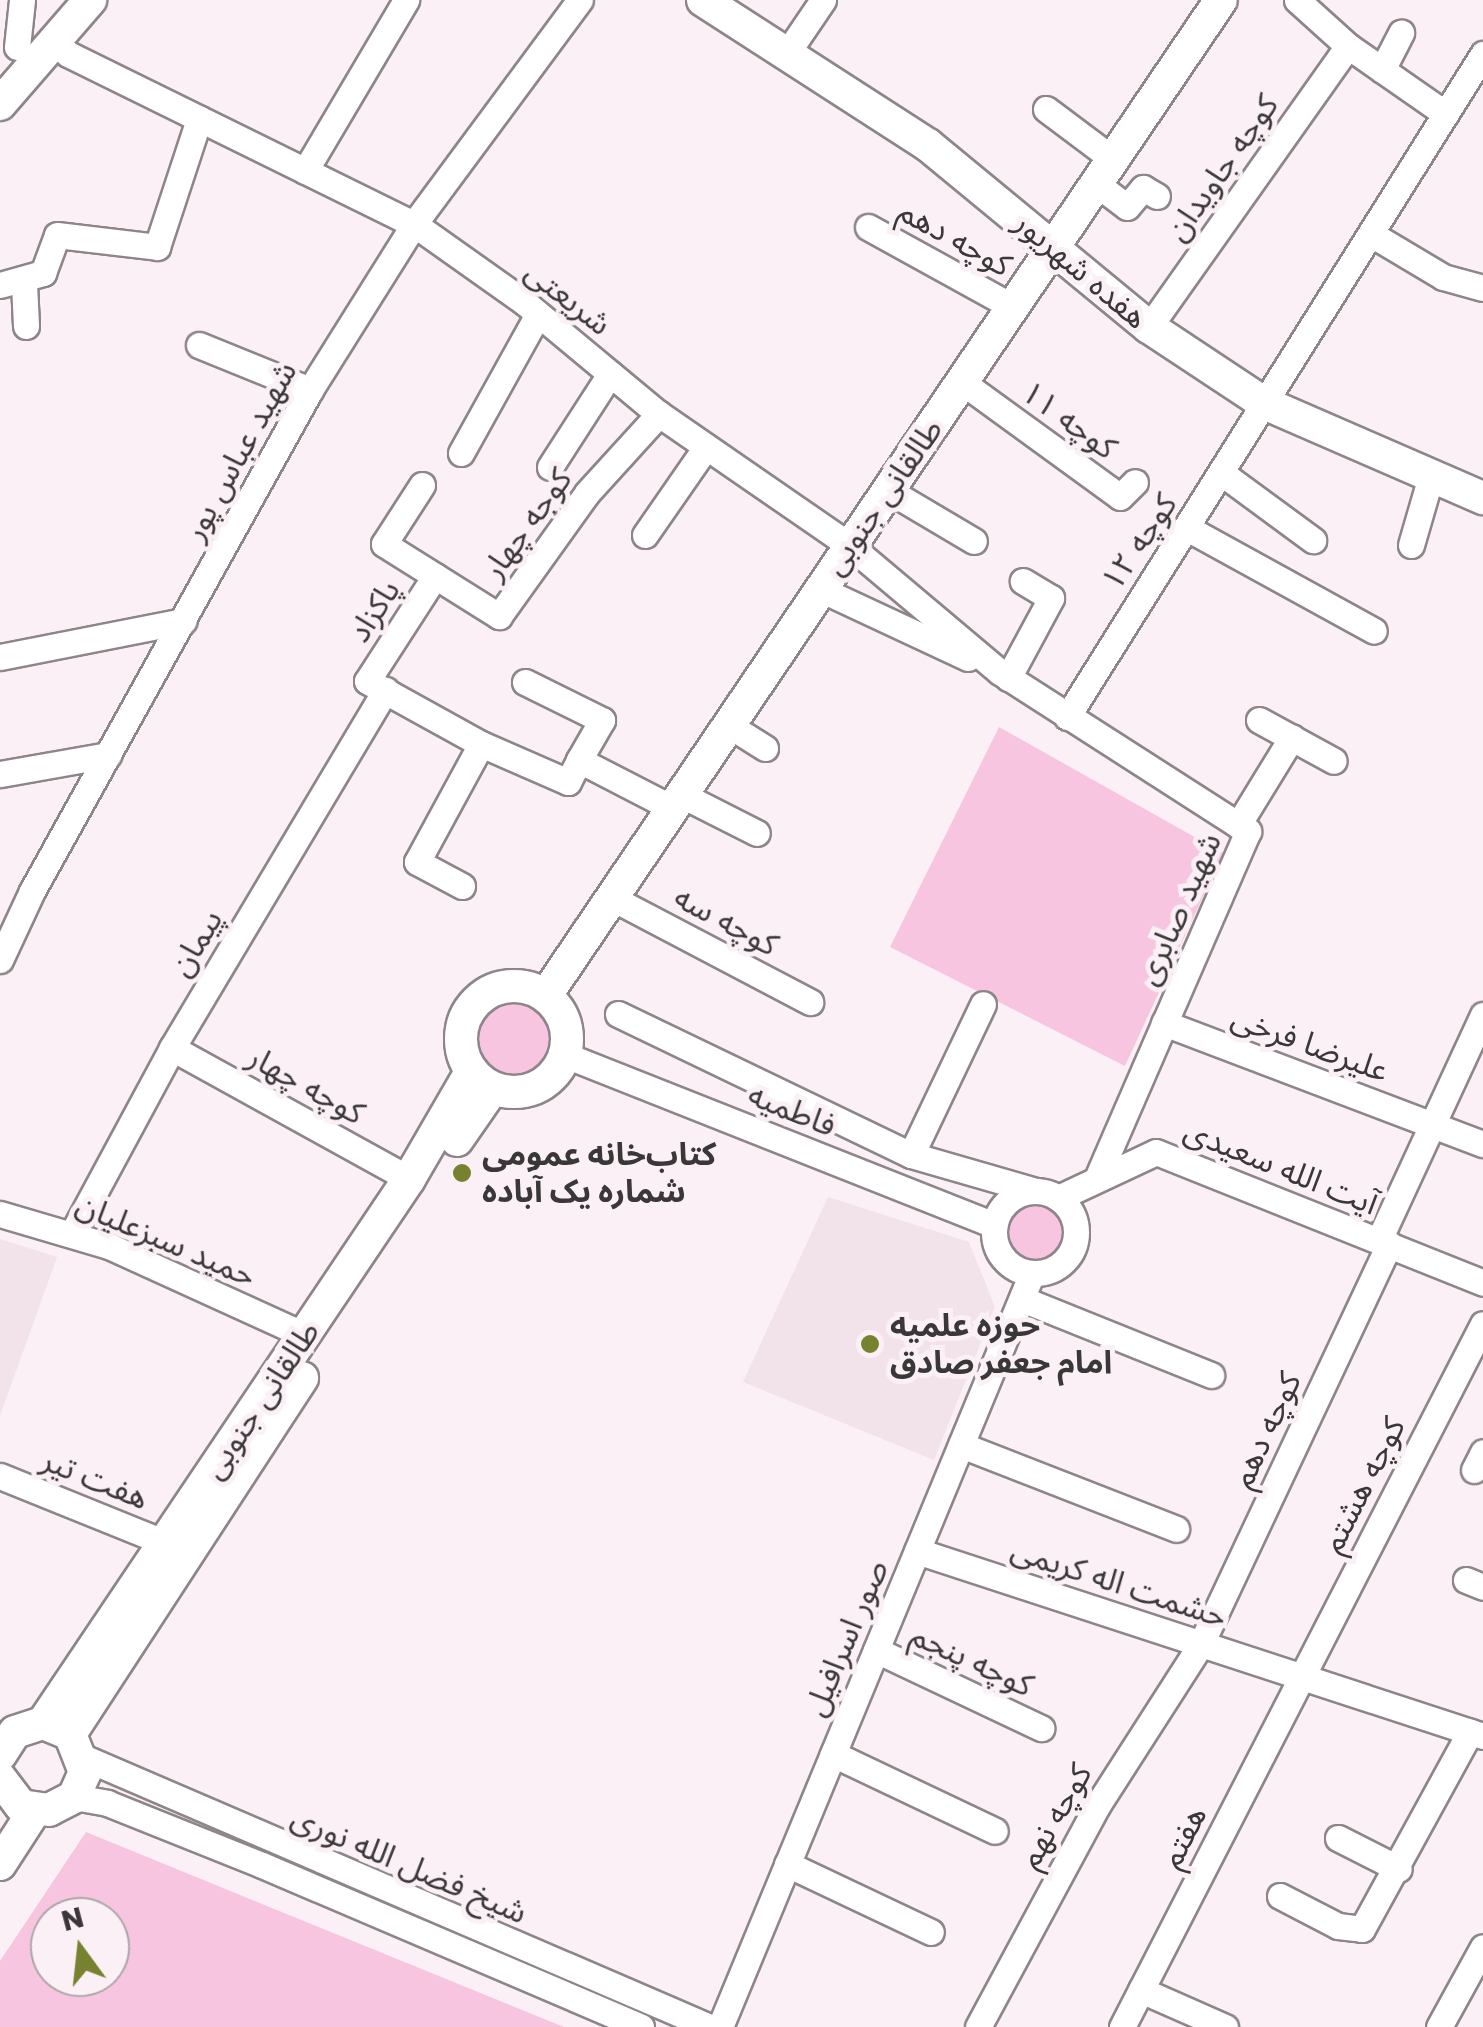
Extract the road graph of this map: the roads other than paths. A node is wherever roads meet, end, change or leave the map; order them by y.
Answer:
1 (22, 0) edge
2 (90, 0) edge
3 (406, 0) edge
4 (580, 0) edge
5 (704, 0) edge
6 (823, 0) edge
7 (1221, 0) edge
8 (1297, 0) edge
9 (1401, 33) dead end
10 (28, 46) edge
11 (1348, 46) junction
12 (787, 53) junction
13 (1483, 54) edge
14 (1382, 70) junction
15 (1473, 92) edge
16 (1, 101) edge
17 (1046, 109) dead end
18 (1446, 114) junction
19 (200, 119) junction
20 (1102, 169) junction
21 (305, 171) junction
22 (1157, 196) dead end
23 (414, 224) junction
24 (868, 227) dead end
25 (1371, 234) junction
26 (1053, 244) junction
27 (12, 284) edge
28 (1483, 288) edge
29 (1011, 306) junction
30 (538, 314) junction
31 (26, 326) dead end
32 (1149, 327) junction
33 (198, 346) dead end
34 (610, 374) junction
35 (962, 382) junction
36 (310, 390) junction
37 (1264, 404) junction
38 (659, 414) junction
39 (706, 446) junction
40 (460, 453) dead end
41 (550, 466) dead end
42 (1224, 474) junction
43 (1431, 476) junction
44 (1135, 482) dead end
45 (422, 485) dead end
46 (886, 489) junction
47 (1483, 498) edge
48 (1187, 528) junction
49 (645, 535) dead end
50 (1313, 540) dead end
51 (974, 542) dead end
52 (849, 545) junction
53 (1410, 545) dead end
54 (435, 576) junction
55 (1024, 581) dead end
56 (820, 589) junction
57 (183, 621) junction
58 (1374, 632) dead end
59 (0, 658) edge
60 (1004, 675) junction
61 (526, 682) dead end
62 (376, 686) junction
63 (1067, 717) junction
64 (1260, 720) dead end
65 (727, 724) junction
66 (1292, 736) junction
67 (482, 744) junction
68 (764, 748) dead end
69 (108, 756) junction
70 (579, 760) junction
71 (1334, 761) dead end
72 (0, 774) edge
73 (676, 801) junction
74 (1238, 825) junction
75 (757, 832) dead end
76 (462, 886) dead end
77 (612, 898) junction
78 (6, 936) edge
79 (0, 960) edge
80 (546, 995) junction
81 (810, 1002) dead end
82 (984, 1004) dead end
83 (618, 1014) dead end
84 (1483, 1016) edge
85 (1164, 1023) junction
86 (172, 1048) junction
87 (566, 1055) junction
88 (482, 1080) junction
89 (1433, 1123) junction
90 (1483, 1144) edge
91 (912, 1155) junction
92 (1099, 1174) junction
93 (409, 1179) junction
94 (1047, 1194) junction
95 (0, 1214) edge
96 (994, 1225) junction
97 (72, 1234) junction
98 (1384, 1242) junction
99 (1032, 1273) junction
100 (1483, 1283) edge
101 (1022, 1298) junction
102 (1483, 1324) edge
103 (304, 1335) junction
104 (1211, 1375) dead end
105 (961, 1446) junction
106 (0, 1476) edge
107 (1176, 1529) dead end
108 (166, 1543) junction
109 (917, 1551) junction
110 (1201, 1644) junction
111 (876, 1650) junction
112 (1302, 1677) junction
113 (1041, 1728) dead end
114 (1476, 1734) edge
115 (35, 1739) edge
116 (833, 1754) junction
117 (74, 1797) junction
118 (11, 1800) edge
119 (996, 1831) dead end
120 (1338, 1838) dead end
121 (0, 1864) edge
122 (788, 1864) junction
123 (1398, 1869) junction
124 (1280, 1896) dead end
125 (931, 1932) dead end
126 (1483, 1947) edge
127 (1140, 1990) junction
128 (641, 2027) edge
129 (710, 2027) edge
130 (720, 2027) edge
131 (978, 2027) edge
132 (1122, 2027) edge
133 (1225, 2027) edge
134 (1439, 2027) edge

1 - 10 street
2 - 10 main road
3 - 21 street
4 - 23 street, شهید عباس پور
5 - 12 main road, هفده شهریور
6 - 12 street
7 - 20 main road, طالقانی جنوبی
8 - 11 street
9 - 14 street
10 - 16 main road
10 - 19 street, شریعتی
11 - 14 street
11 - 32 street, کوچه جاویدان
12 - 26 main road, هفده شهریور
13 - 15 street, کوچه ۱۲
14 - 18 street
15 - 18 street, کوچه ۱۲
17 - 20 street
18 - 25 street, کوچه ۱۲
19 - 21 street, شریعتی
19 - 27 street
20 - 22 street
20 - 26 main road, طالقانی جنوبی
21 - 23 street, شریعتی
23 - 30 street, شریعتی
23 - 36 street, شهید عباس پور
24 - 29 street, کوچه دهم
25 - 28 street
25 - 37 street, کوچه ۱۲
26 - 29 main road, طالقانی جنوبی
26 - 32 main road, هفده شهریور
27 - 31 street
29 - 35 main road, طالقانی جنوبی
30 - 34 street, شریعتی
30 - 40 street
32 - 37 main road, هفده شهریور
33 - 36 street
34 - 38 street, شریعتی
34 - 41 street
35 - 44 street, کوچه ۱۱
35 - 46 main road, طالقانی جنوبی
36 - 57 street, شهید عباس پور
37 - 42 street, کوچه ۱۲
37 - 43 main road, هفده شهریور
38 - 39 street, شریعتی
38 - 54 street, کوجه چهار
39 - 49 street
39 - 52 street, شریعتی
42 - 48 street, کوچه ۱۲
42 - 50 street
43 - 47 main road, هفده شهریور
43 - 53 street
45 - 54 street, کوجه چهار
46 - 51 street
46 - 52 main road, طالقانی جنوبی
48 - 58 street
48 - 63 street, کوچه ۱۲
52 - 56 main road, طالقانی جنوبی
52 - 60 street, شریعتی
54 - 62 street, پاکزاد
55 - 60 street
56 - 60 street
56 - 65 main road, طالقانی جنوبی
57 - 59 street
57 - 69 street, شهید عباس پور
60 - 63 street, شهید صابری
61 - 70 street
62 - 67 street
62 - 86 street, پیمان
63 - 74 street, شهید صابری
64 - 66 street
65 - 68 street
65 - 73 main road, طالقانی جنوبی
66 - 71 street
66 - 74 street
67 - 70 street
67 - 76 street
69 - 72 street
69 - 78 street, شهید عباس پور
70 - 73 street
73 - 75 street
73 - 77 main road, طالقانی جنوبی
74 - 85 street, شهید صابری
77 - 80 main road, طالقانی جنوبی
77 - 81 street, کوچه سه
78 - 79 street, شهید عباس پور
80 - 87 main road
80 - 88 main road
82 - 91 street
83 - 91 street, فاطمیه
84 - 89 street, کوچه دهم
85 - 89 street, علیرضا فرخی
85 - 92 street, شهید صابری
86 - 93 street, کوچه چهار
86 - 97 street, پیمان
87 - 88 main road
87 - 96 street, فاطمیه
88 - 93 main road, طالقانی جنوبی
88 - 115 main road, طالقانی جنوبی
89 - 90 street, علیرضا فرخی
89 - 98 street, کوچه دهم
91 - 94 street, فاطمیه
92 - 94 street, آیت الله سعیدی
92 - 98 street, آیت الله سعیدی
93 - 103 main road, طالقانی جنوبی
94 - 96 street
94 - 99 street
95 - 97 street, حمید سبزعلیان
96 - 99 street
97 - 103 street, حمید سبزعلیان
98 - 100 street, آیت الله سعیدی
98 - 110 street, کوچه دهم
99 - 101 street, صور اسرافیل
101 - 104 street
101 - 105 street, صور اسرافیل
102 - 112 street, کوچه هشتم
103 - 108 main road, طالقانی جنوبی
105 - 107 street
105 - 109 street, صور اسرافیل
106 - 108 street, هفت تیر
108 - 115 main road, طالقانی جنوبی
109 - 110 street, حشمت اله کریمی
109 - 111 street, صور اسرافیل
110 - 112 street, حشمت اله کریمی
110 - 131 street, کوچه نهم
111 - 113 street, کوچه پنجم
111 - 116 street, صور اسرافیل
112 - 114 street, حشمت اله کریمی
112 - 127 street, هفتم
114 - 123 street
115 - 117 main road
115 - 129 street, شیخ فضل الله نوری
116 - 119 street
116 - 122 street, صور اسرافیل
117 - 118 main road
117 - 128 street, شیخ فضل الله نوری
118 - 121 main road
120 - 123 street
122 - 125 street
122 - 130 street, صور اسرافیل
123 - 124 street
126 - 134 street
127 - 132 street, هفتم
127 - 133 street

